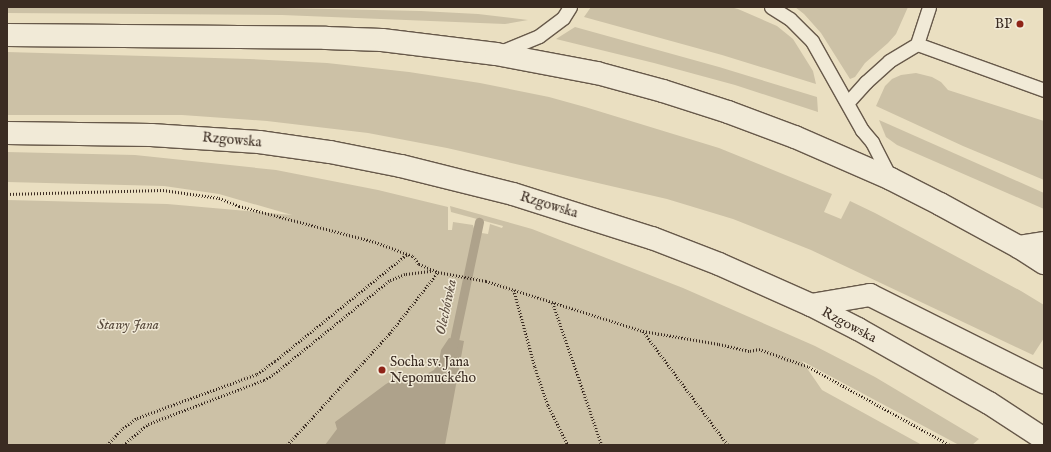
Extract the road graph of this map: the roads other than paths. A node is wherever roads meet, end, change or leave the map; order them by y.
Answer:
1 (570, 7) edge
2 (774, 7) edge
3 (929, 7) edge
4 (7, 35) edge
5 (917, 44) junction
6 (496, 54) junction
7 (1044, 90) edge
8 (848, 102) junction
9 (7, 133) edge
10 (891, 179) junction
11 (1044, 243) edge
12 (1019, 247) junction
13 (1044, 263) edge
14 (811, 304) junction
15 (1044, 382) edge
16 (1044, 439) edge

1 - 6 lane
2 - 8 lane
3 - 5 lane
4 - 6 main road
5 - 7 lane
5 - 8 lane
6 - 10 main road
8 - 10 lane
9 - 14 main road, Rzgowska
10 - 12 main road
11 - 12 main road
12 - 13 main road
14 - 15 main road
14 - 16 main road, Rzgowska

